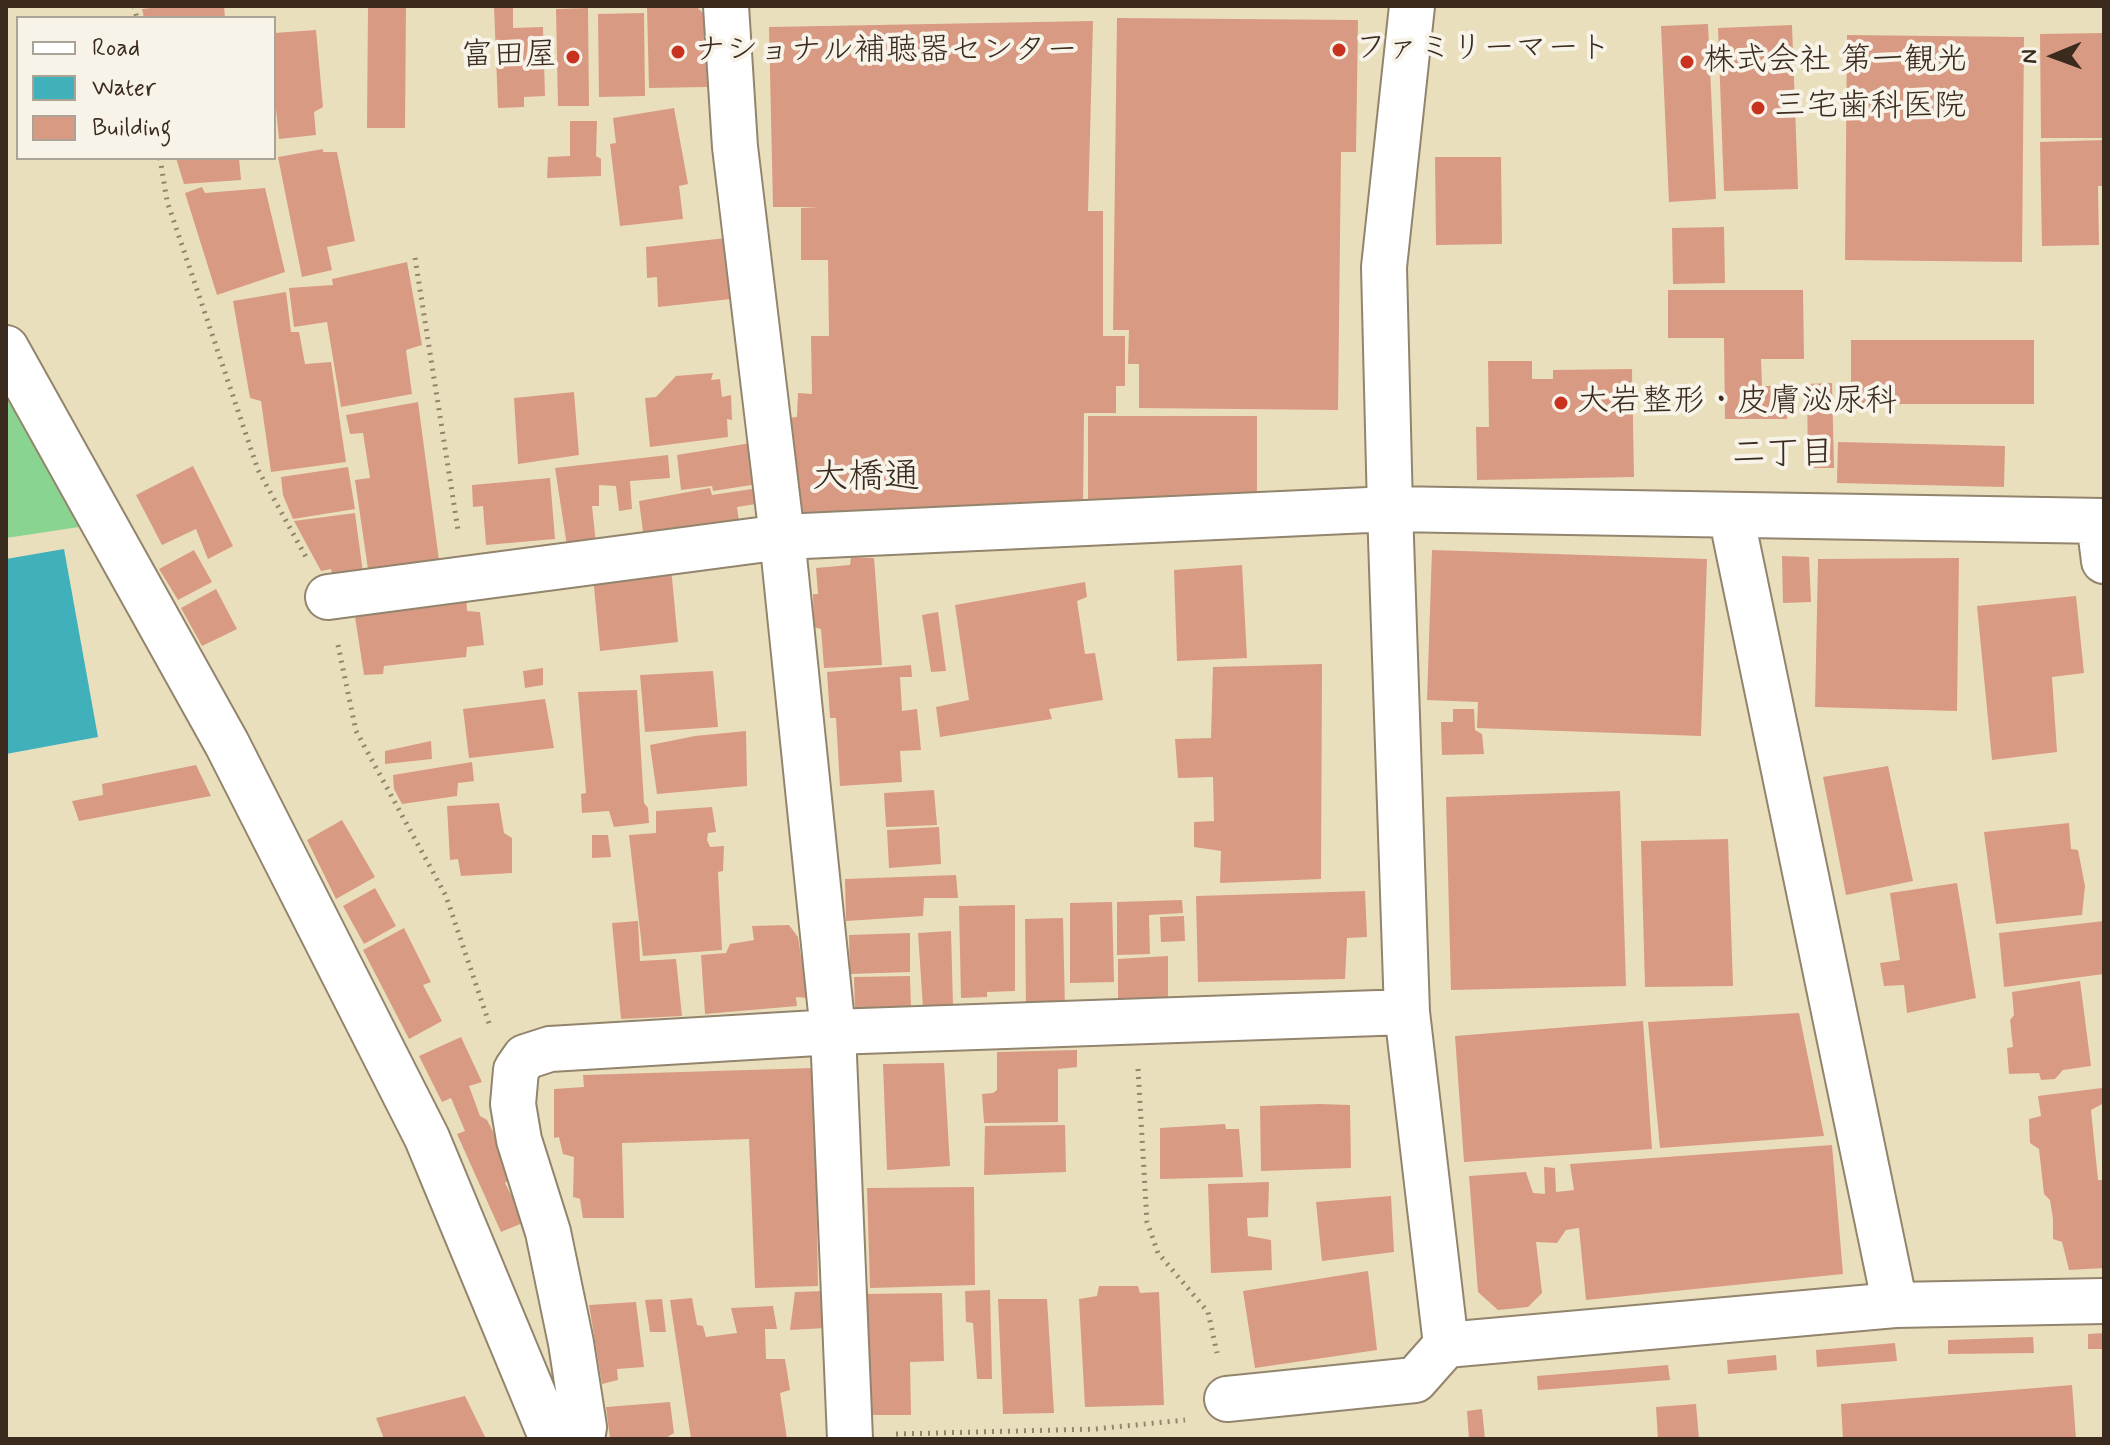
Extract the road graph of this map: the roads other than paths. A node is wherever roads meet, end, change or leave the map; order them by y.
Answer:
1 (726, 6) edge
2 (1412, 6) edge
3 (11, 366) edge
4 (1390, 509) junction
5 (1731, 515) junction
6 (2102, 534) edge
7 (782, 537) junction
8 (328, 597) dead end
9 (1407, 1012) junction
10 (833, 1032) junction
11 (2104, 1301) edge
12 (1895, 1305) junction
13 (1446, 1345) junction
14 (1227, 1399) road end
15 (850, 1437) edge
16 (552, 1439) edge
17 (582, 1439) edge

1 - 7 street
2 - 4 street
3 - 16 street
4 - 5 street
4 - 7 street
4 - 9 street
5 - 6 street
5 - 12 street
7 - 8 street
7 - 10 street
9 - 10 street
9 - 13 street
10 - 15 street
10 - 17 street
11 - 12 street
12 - 13 street
13 - 14 street

